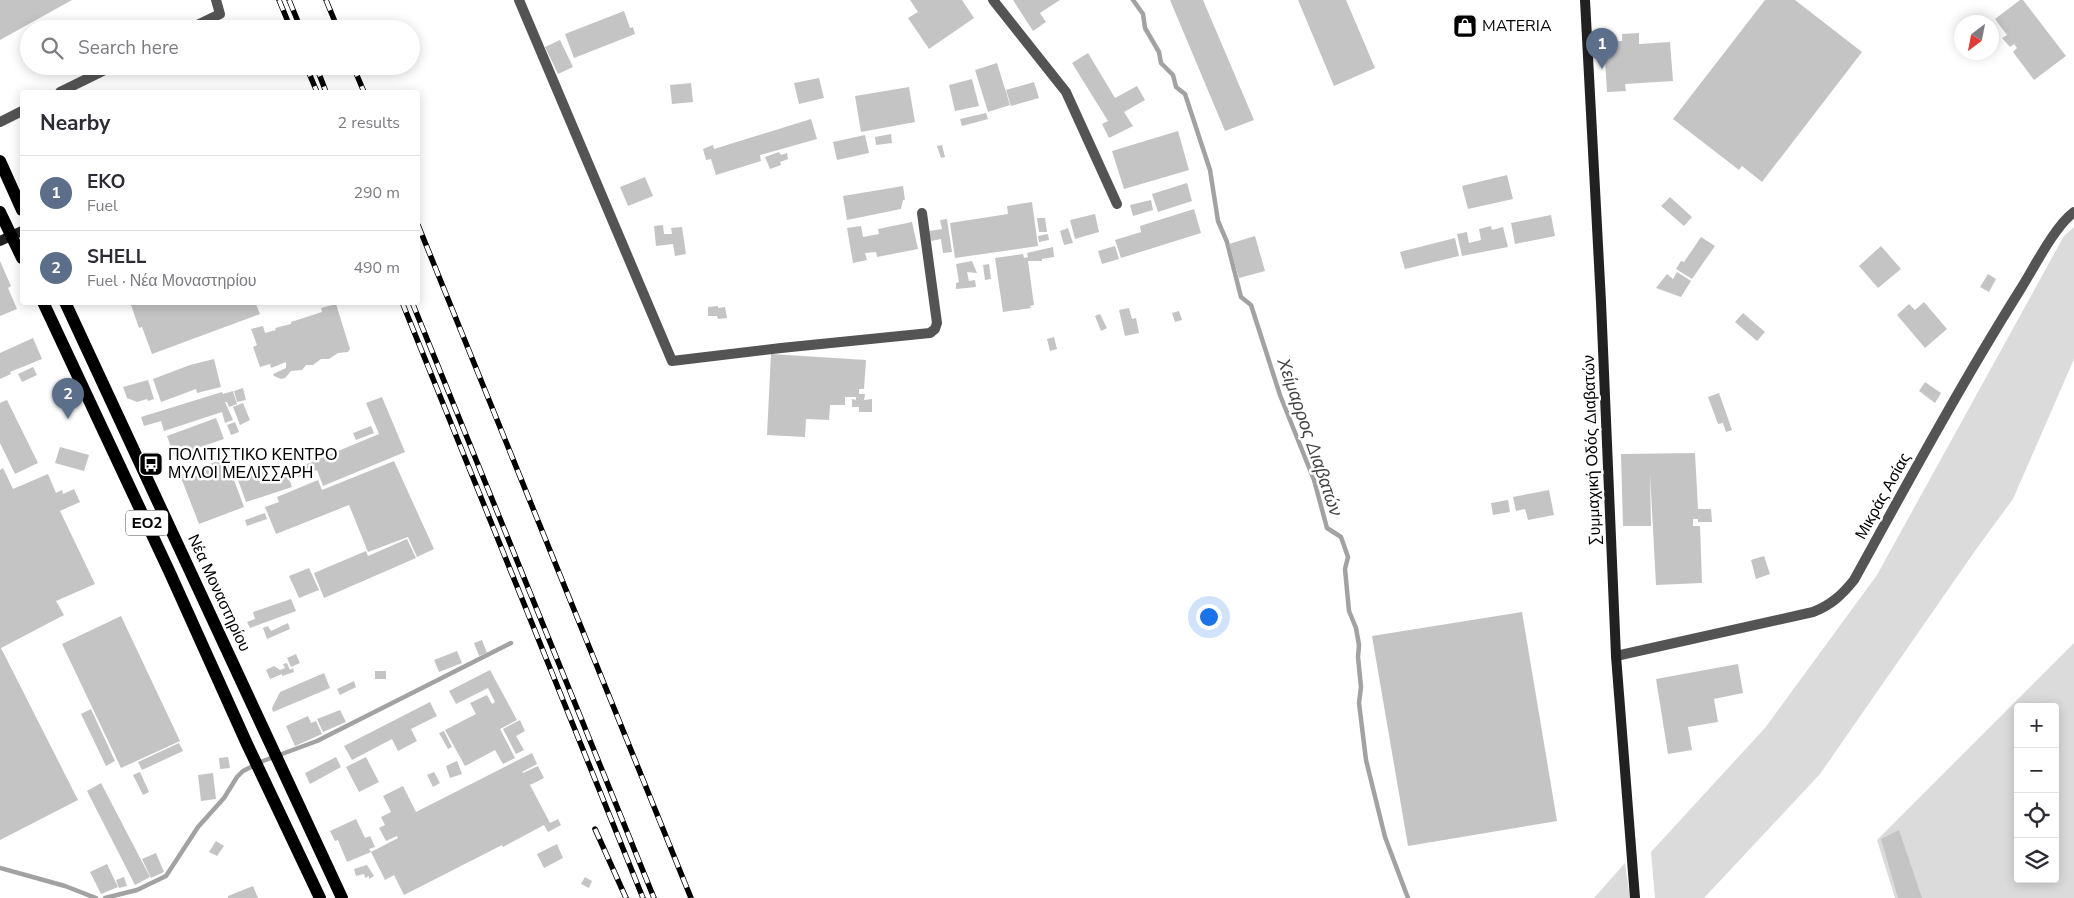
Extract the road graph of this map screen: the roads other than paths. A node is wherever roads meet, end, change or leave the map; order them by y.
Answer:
1 (216, 0) edge
2 (519, 0) edge
3 (992, 0) edge
4 (1585, 0) edge
5 (208, 20) edge
6 (95, 75) edge
7 (64, 90) edge
8 (20, 112) edge
9 (0, 122) edge
10 (0, 161) edge
11 (1117, 204) dead end
12 (20, 206) edge
13 (0, 212) edge
14 (2074, 212) edge
15 (922, 213) dead end
16 (11, 236) edge
17 (20, 254) edge
18 (45, 305) edge
19 (67, 305) edge
20 (1616, 656) junction
21 (320, 898) edge
22 (342, 898) edge
23 (1635, 898) edge

1 - 5 street
2 - 15 street
3 - 11 street
4 - 20 street, Συμμαχική Οδός Διαβατών
6 - 7 street
8 - 9 street
10 - 12 main road
13 - 16 main road
14 - 20 street, Μικράς Ασίας
16 - 17 main road
18 - 21 main road, ΕΟ2
19 - 22 main road, Νέα Μοναστηρίου / ΕΟ2
20 - 23 street, Συμμαχική Οδός Διαβατών

